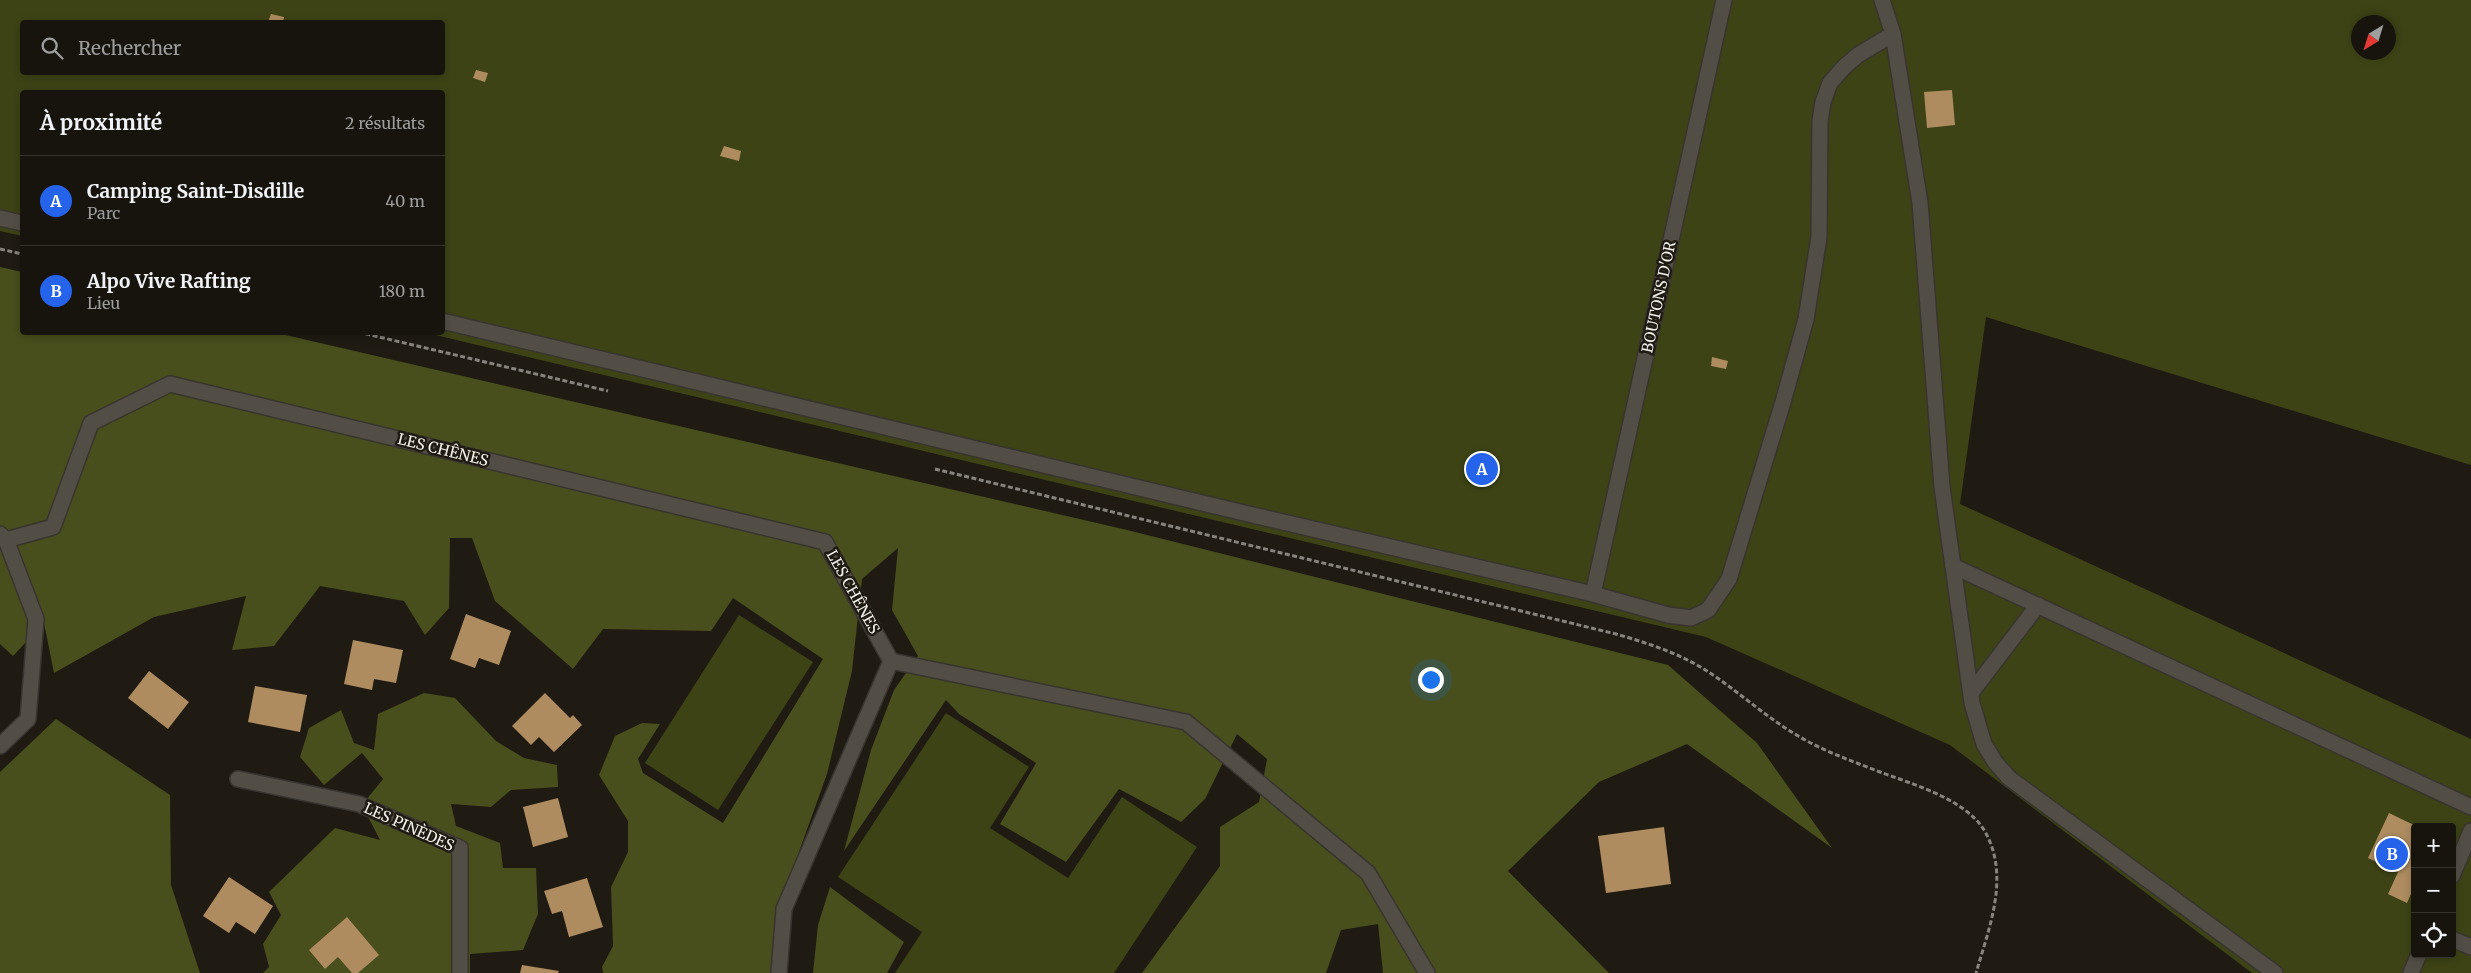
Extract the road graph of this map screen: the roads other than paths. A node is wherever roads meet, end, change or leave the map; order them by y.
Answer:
1 (1724, 0) edge
2 (1882, 0) edge
3 (1893, 34) junction
4 (0, 218) edge
5 (20, 223) edge
6 (445, 323) edge
7 (3, 537) edge
8 (1952, 566) junction
9 (1593, 594) junction
10 (2038, 606) junction
11 (891, 661) junction
12 (1970, 693) junction
13 (0, 746) edge
14 (238, 779) dead end
15 (2471, 807) edge
16 (2471, 832) edge
17 (2455, 868) edge
18 (2456, 941) edge
19 (2471, 947) edge
20 (2417, 958) edge
21 (460, 973) edge
22 (779, 973) edge
23 (1427, 973) edge
24 (2274, 973) edge
25 (2411, 973) edge

1 - 9 street, BOUTONS D'OR
2 - 3 street
3 - 8 street
3 - 9 street
4 - 5 street
6 - 9 street
7 - 11 street, LES CHÊNES
7 - 13 street, LES CHÊNES
8 - 10 street
8 - 12 street
10 - 12 street
10 - 15 street
11 - 22 street
11 - 23 street
12 - 24 street
14 - 21 street, LES PINÈDES
16 - 17 street
18 - 19 street
20 - 25 street

